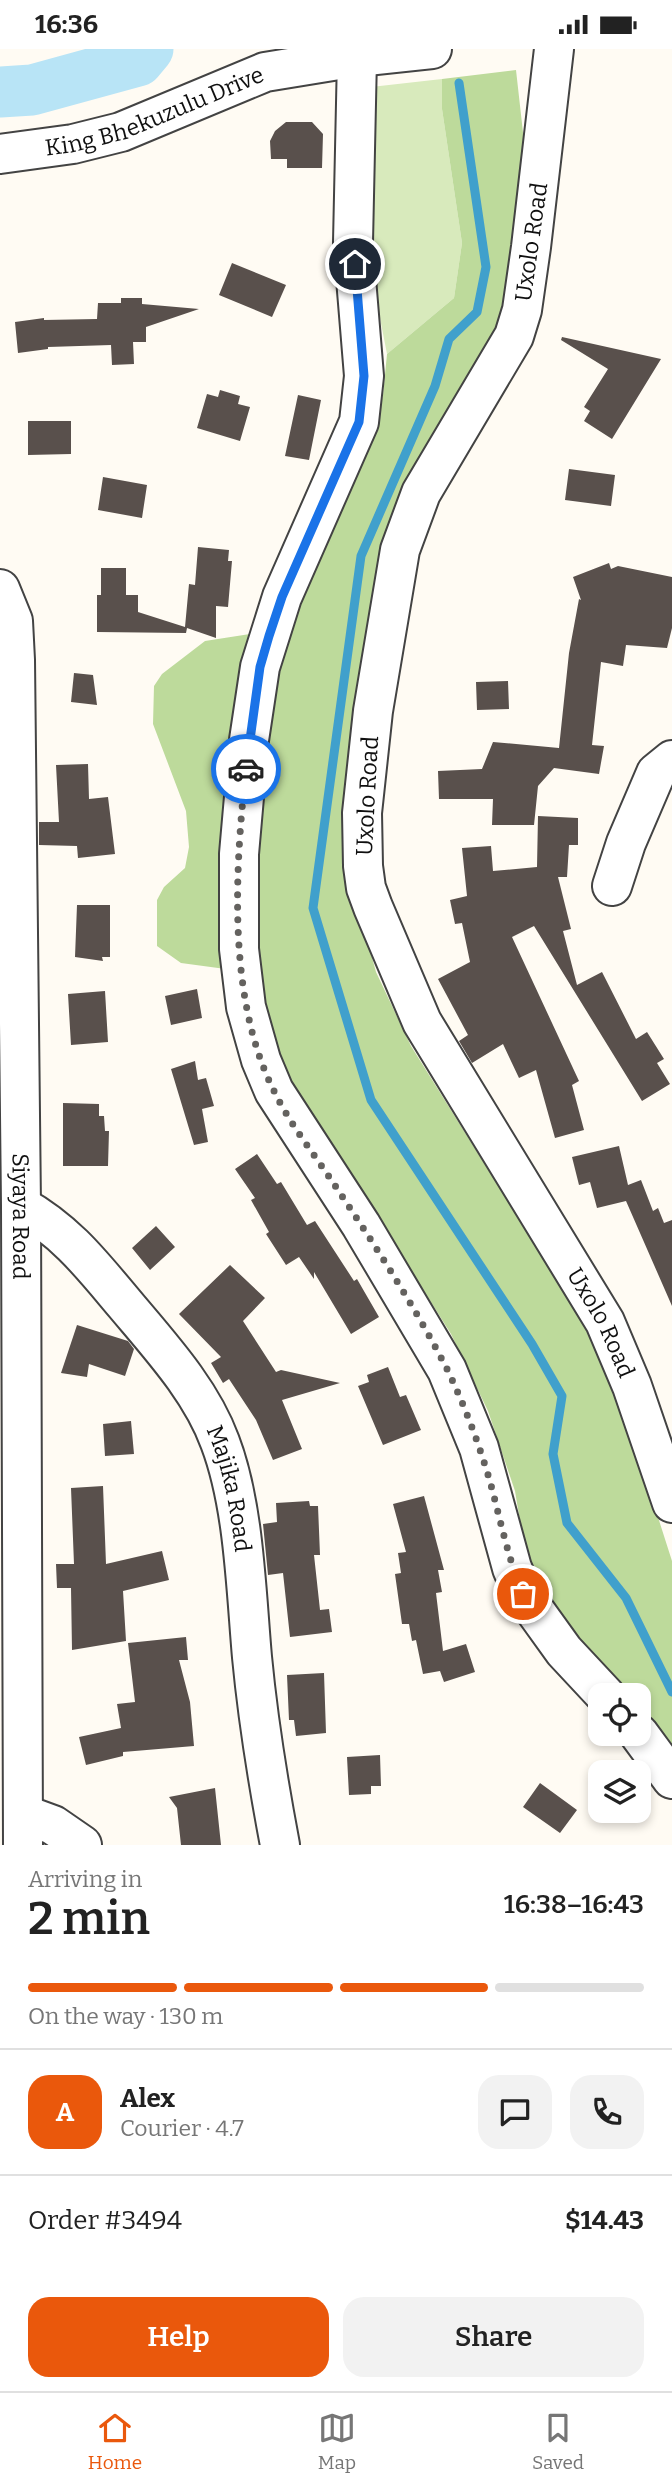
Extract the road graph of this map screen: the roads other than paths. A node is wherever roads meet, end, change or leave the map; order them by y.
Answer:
1 (432, 49) edge
2 (554, 49) edge
3 (357, 57) junction
4 (267, 61) edge
5 (0, 154) edge
6 (0, 589) edge
7 (672, 759) edge
8 (612, 885) dead end
9 (21, 1206) junction
10 (672, 1503) edge
11 (11, 1569) edge
12 (594, 1683) edge
13 (648, 1746) edge
14 (672, 1779) edge
15 (23, 1830) edge
16 (82, 1845) edge
17 (280, 1845) edge

1 - 3 street, King Bhekuzulu Drive
2 - 10 street, Uxolo Road
3 - 4 street, King Bhekuzulu Drive
3 - 12 street
4 - 5 street, King Bhekuzulu Drive
6 - 9 street, Siyaya Road
7 - 8 street
9 - 11 street, Siyaya Road
9 - 17 street, Majika Road
11 - 15 street, Siyaya Road
13 - 14 street
15 - 16 street

